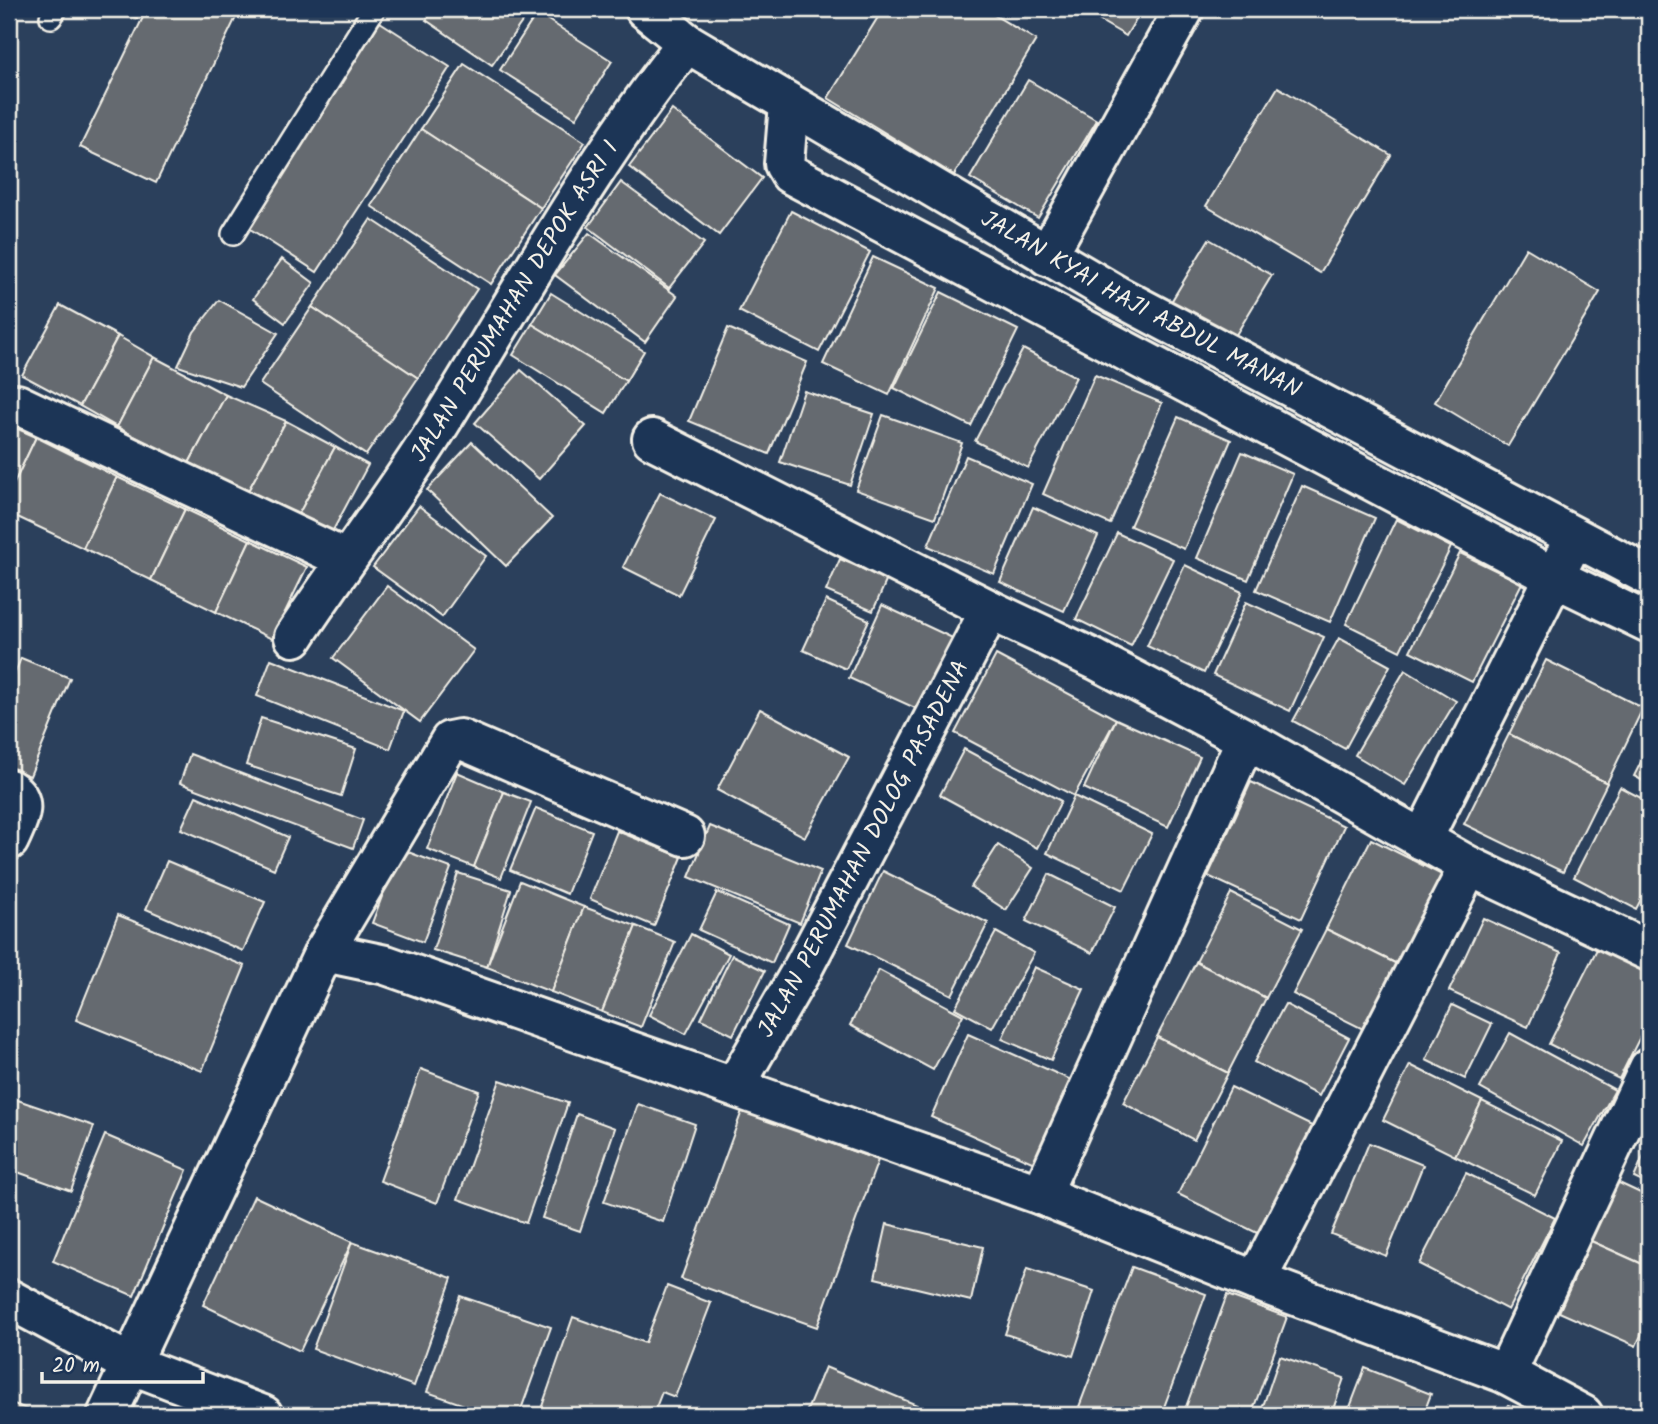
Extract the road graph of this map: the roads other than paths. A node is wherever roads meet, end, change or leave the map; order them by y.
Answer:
1 (374, 9) edge
2 (645, 9) edge
3 (1184, 9) edge
4 (687, 43) junction
5 (789, 104) junction
6 (233, 234) dead end
7 (1047, 256) junction
8 (17, 404) dead end
9 (652, 439) dead end
10 (1574, 537) junction
11 (345, 559) junction
12 (1649, 576) edge
13 (1554, 577) junction
14 (990, 610) junction
15 (1649, 623) edge
16 (294, 637) dead end
17 (1246, 740) junction
18 (9, 789) edge
19 (685, 836) dead end
20 (9, 840) edge
21 (1422, 840) junction
22 (1469, 866) junction
23 (1649, 951) edge
24 (324, 952) junction
25 (1649, 1068) edge
26 (735, 1086) junction
27 (1041, 1195) junction
28 (1256, 1280) junction
29 (9, 1299) edge
30 (130, 1364) junction
31 (1506, 1374) junction
32 (107, 1415) edge
33 (263, 1415) edge
34 (1583, 1415) edge

1 - 6 lane
2 - 4 street, JALAN KYAI HAJI ABDUL MANAN
3 - 7 street
4 - 5 street, JALAN KYAI HAJI ABDUL MANAN
4 - 11 street, JALAN PERUMAHAN DEPOK ASRI I
5 - 7 street, JALAN KYAI HAJI ABDUL MANAN
5 - 13 street
7 - 10 street, JALAN KYAI HAJI ABDUL MANAN
8 - 11 street
9 - 14 street
10 - 12 street, JALAN KYAI HAJI ABDUL MANAN
10 - 13 street
11 - 16 street, JALAN PERUMAHAN DEPOK ASRI I
13 - 15 street
13 - 21 street
14 - 17 street
14 - 26 street, JALAN PERUMAHAN DOLOG PASADENA
17 - 21 street
17 - 27 street
18 - 20 street
19 - 24 street
21 - 22 street
22 - 23 street
22 - 28 street
24 - 26 street
24 - 30 street
25 - 31 street
26 - 27 street
27 - 28 street
28 - 31 street
29 - 30 street
30 - 32 street
30 - 33 street
31 - 34 street

